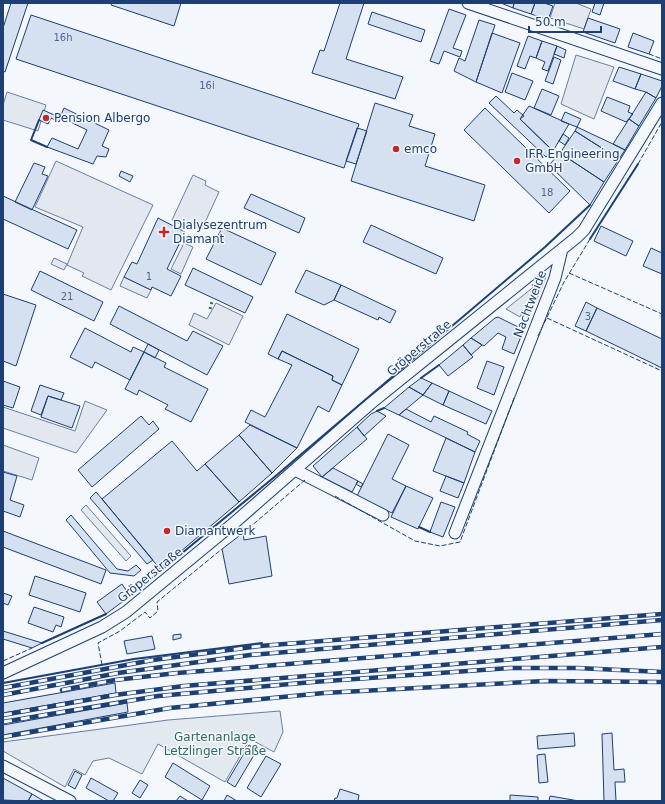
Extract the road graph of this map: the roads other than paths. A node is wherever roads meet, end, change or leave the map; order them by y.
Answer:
1 (471, 4) edge
2 (662, 69) edge
3 (662, 103) edge
4 (562, 249) junction
5 (295, 470) junction
6 (383, 514) dead end
7 (455, 533) dead end
8 (3, 673) edge
9 (3, 766) edge
10 (70, 801) edge

1 - 2 street
3 - 4 street
4 - 5 street, Gröperstraße
4 - 7 street, Nachtweide
5 - 6 street
5 - 8 street, Gröperstraße
9 - 10 street

